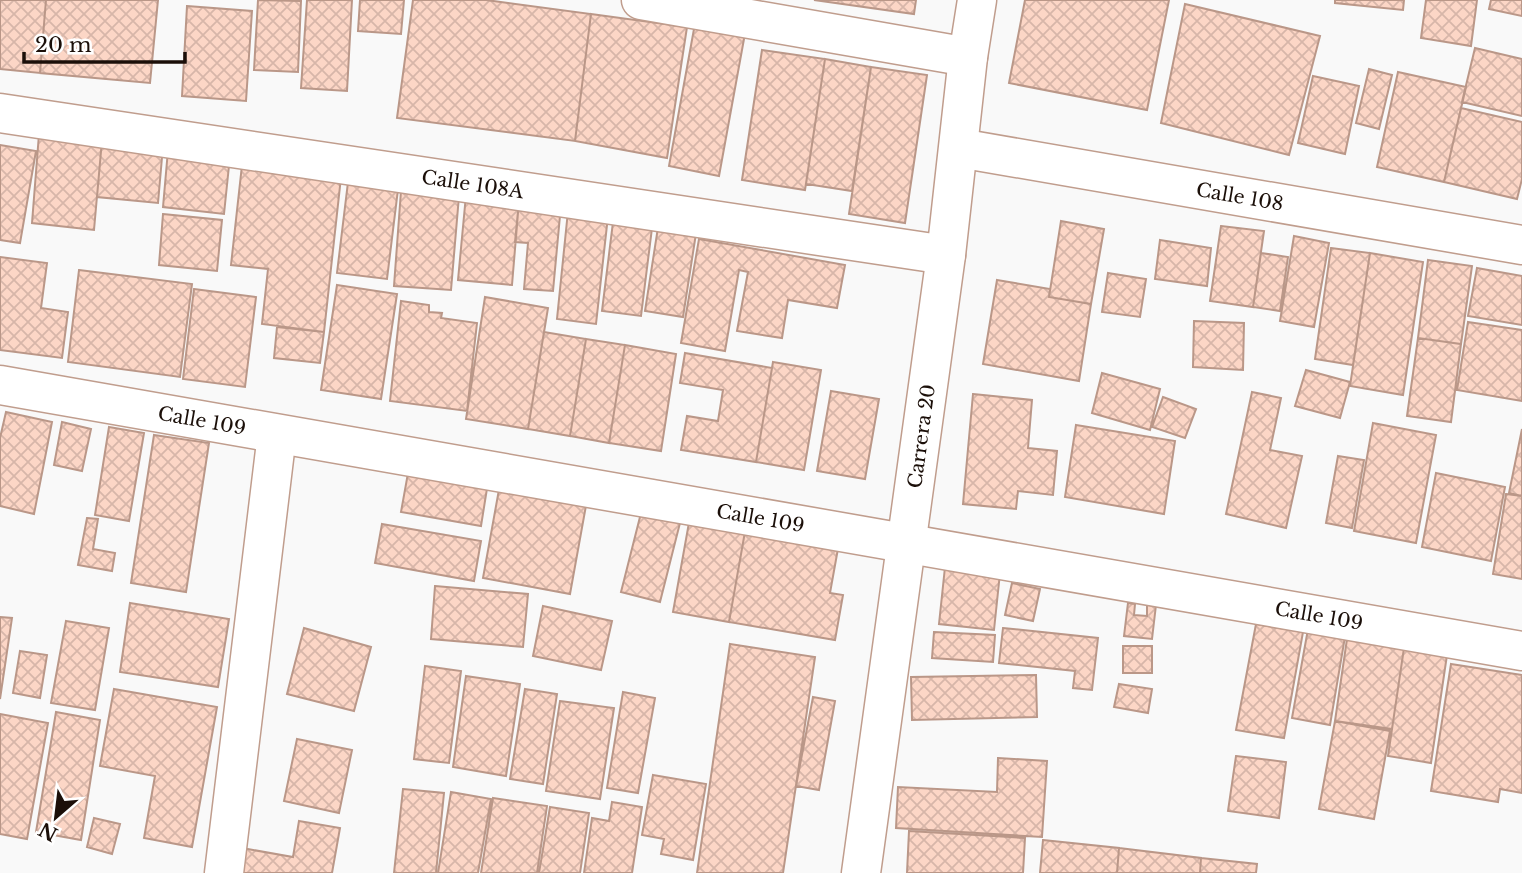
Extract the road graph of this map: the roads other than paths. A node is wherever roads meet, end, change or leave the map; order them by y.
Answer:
1 (641, 0) edge
2 (977, 0) edge
3 (968, 57) junction
4 (0, 113) edge
5 (959, 148) junction
6 (1522, 245) edge
7 (946, 255) junction
8 (0, 385) edge
9 (276, 434) junction
10 (906, 543) junction
11 (1522, 651) edge
12 (224, 873) edge
13 (860, 873) edge

1 - 3 street
2 - 3 street, Carrera 20
3 - 5 street, Carrera 20
4 - 7 street, Calle 108A
5 - 6 street, Calle 108
5 - 7 street, Carrera 20
7 - 10 street, Carrera 20
8 - 9 street, Calle 109
9 - 10 street, Calle 109
9 - 12 street
10 - 11 street, Calle 109
10 - 13 street, Carrera 20

